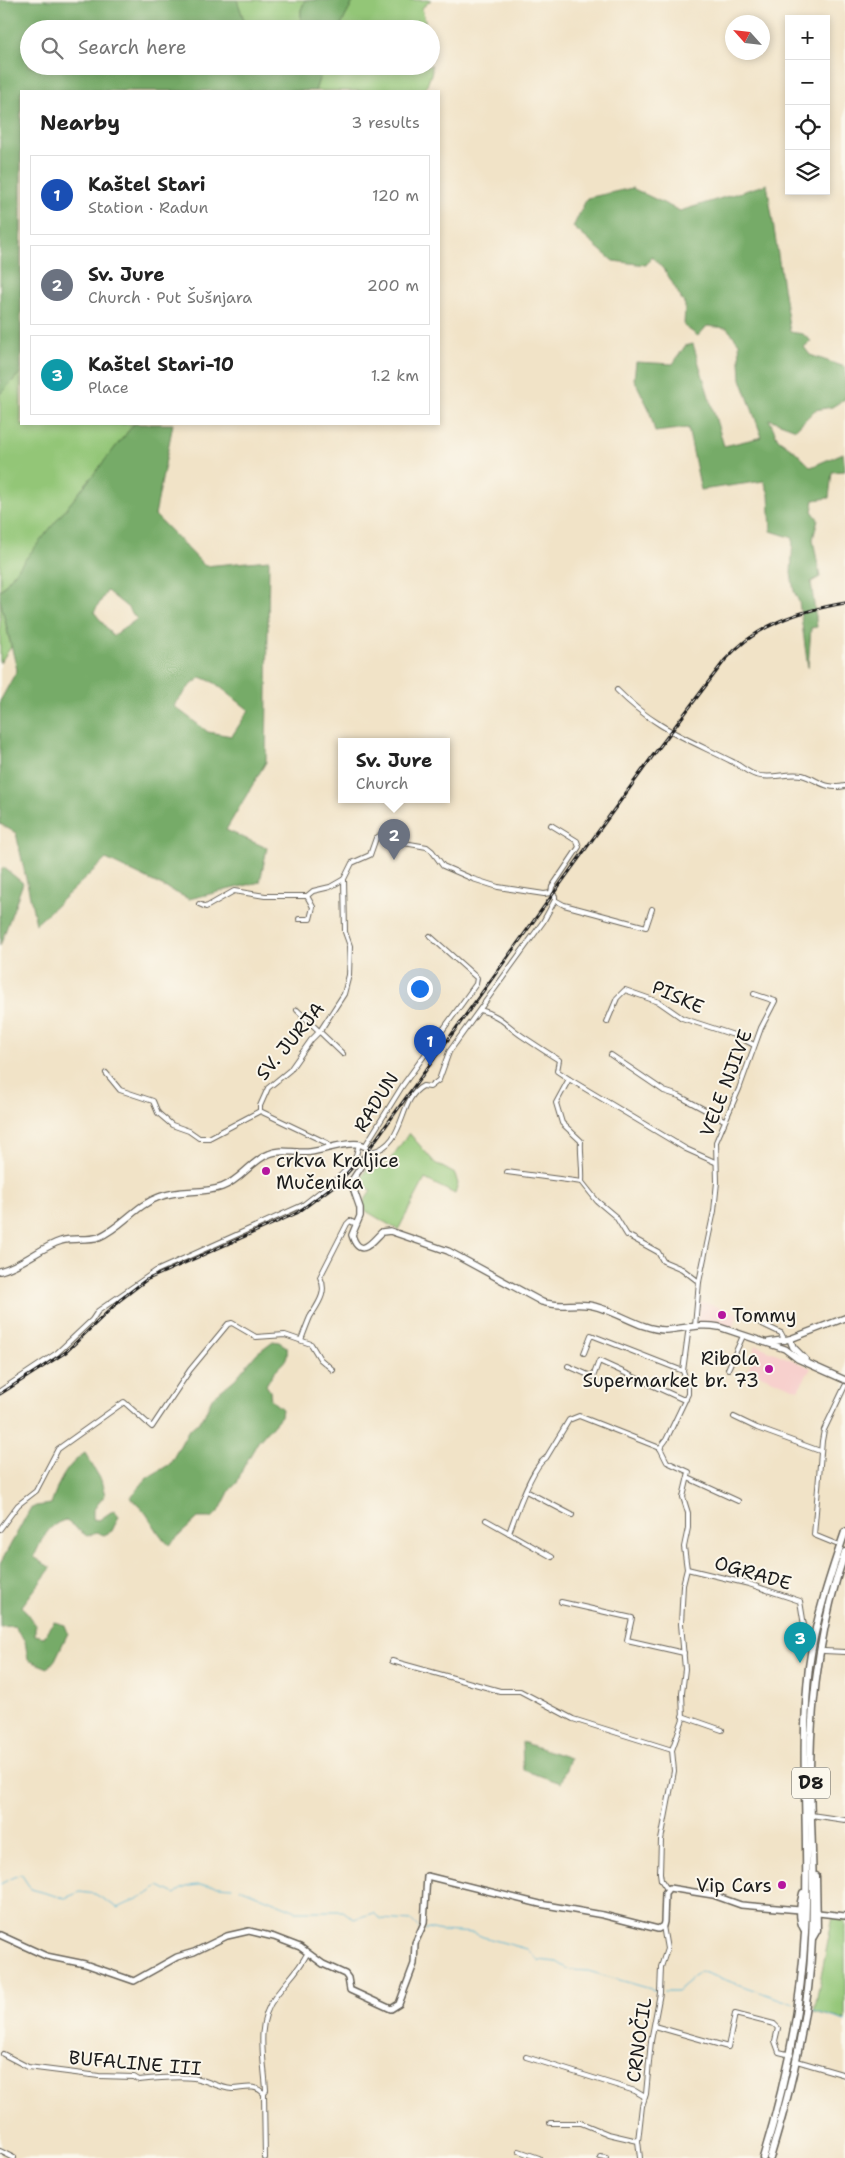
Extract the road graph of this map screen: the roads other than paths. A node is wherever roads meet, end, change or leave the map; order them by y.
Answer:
1 (617, 690) dead end
2 (845, 786) edge
3 (551, 825) dead end
4 (344, 880) junction
5 (550, 892) junction
6 (307, 896) junction
7 (556, 900) junction
8 (199, 904) dead end
9 (652, 909) dead end
10 (300, 920) dead end
11 (430, 936) dead end
12 (754, 994) dead end
13 (297, 1010) dead end
14 (480, 1010) junction
15 (607, 1022) dead end
16 (320, 1031) junction
17 (754, 1045) junction
18 (343, 1054) dead end
19 (611, 1055) dead end
20 (106, 1074) dead end
21 (569, 1079) junction
22 (260, 1111) junction
23 (724, 1120) junction
24 (362, 1145) junction
25 (330, 1148) junction
26 (371, 1152) junction
27 (715, 1162) junction
28 (506, 1172) dead end
29 (582, 1182) junction
30 (356, 1224) junction
31 (0, 1272) edge
32 (699, 1282) junction
33 (845, 1318) edge
34 (760, 1322) dead end
35 (692, 1326) junction
36 (743, 1336) junction
37 (301, 1340) junction
38 (786, 1340) junction
39 (767, 1342) junction
40 (785, 1349) junction
41 (584, 1353) dead end
42 (808, 1362) junction
43 (568, 1366) dead end
44 (728, 1368) dead end
45 (333, 1370) dead end
46 (683, 1371) junction
47 (845, 1380) edge
48 (845, 1386) edge
49 (0, 1391) edge
50 (686, 1399) junction
51 (734, 1417) dead end
52 (660, 1448) junction
53 (820, 1451) junction
54 (688, 1478) junction
55 (526, 1491) junction
56 (738, 1501) dead end
57 (572, 1515) dead end
58 (486, 1520) dead end
59 (0, 1529) edge
60 (845, 1532) edge
61 (509, 1533) junction
62 (836, 1544) dead end
63 (845, 1552) edge
64 (552, 1557) dead end
65 (687, 1569) junction
66 (561, 1602) dead end
67 (809, 1640) dead end
68 (824, 1651) dead end
69 (684, 1652) junction
70 (845, 1652) edge
71 (392, 1661) dead end
72 (682, 1716) junction
73 (722, 1730) dead end
74 (672, 1750) junction
75 (811, 1815) junction
76 (845, 1820) edge
77 (812, 1860) junction
78 (806, 1887) junction
79 (667, 1889) junction
80 (800, 1910) junction
81 (818, 1913) junction
82 (845, 1916) edge
83 (663, 1926) junction
84 (805, 1930) junction
85 (0, 1935) edge
86 (812, 1938) junction
87 (307, 1954) junction
88 (654, 2026) junction
89 (3, 2054) dead end
90 (791, 2054) junction
91 (526, 2057) dead end
92 (797, 2061) junction
93 (845, 2075) edge
94 (264, 2094) junction
95 (645, 2098) junction
96 (550, 2123) dead end
97 (638, 2141) junction
98 (0, 2151) edge
99 (519, 2151) dead end
100 (600, 2156) dead end
101 (14, 2158) edge
102 (265, 2158) edge
103 (539, 2158) edge
104 (606, 2158) edge
105 (640, 2158) edge
106 (763, 2158) edge
107 (770, 2158) edge

1 - 2 street
3 - 5 street
4 - 5 street
4 - 6 street
4 - 16 street, SV. JURJA
5 - 7 street
6 - 8 street
6 - 10 street
7 - 9 street
7 - 14 street
11 - 24 street, RADUN
12 - 17 street, VELE NJIVE
13 - 16 street
14 - 21 street
14 - 26 street
15 - 17 street, PISKE
16 - 18 street
16 - 22 street, SV. JURJA
17 - 23 street, VELE NJIVE
19 - 23 street
20 - 22 street
21 - 27 street
21 - 29 street
22 - 25 street, SV. JURJA
23 - 27 street, VELE NJIVE
24 - 25 main road
24 - 26 main road
24 - 49 street
25 - 31 main road
26 - 30 main road
27 - 32 street, VELE NJIVE
28 - 29 street
29 - 32 street
30 - 35 main road
30 - 37 street
32 - 35 street, VELE NJIVE
33 - 38 main road
34 - 38 street
35 - 36 main road
35 - 46 street, VELE NJIVE
36 - 39 main road
36 - 44 street
37 - 45 street
37 - 59 street
38 - 39 main road
38 - 40 main road
38 - 42 main road
39 - 40 main road
40 - 42 main road
41 - 46 street
42 - 47 main road
43 - 50 street
46 - 50 street, VELE NJIVE
48 - 53 street
50 - 52 street
51 - 53 street
52 - 54 street
52 - 55 street
53 - 62 street
54 - 56 street
54 - 65 street
55 - 57 street
55 - 61 street
58 - 61 street
60 - 78 main road, D8
61 - 64 street
63 - 75 main road, D8
65 - 67 street, OGRADE
65 - 69 street
66 - 69 street
68 - 70 street
69 - 72 street
71 - 74 street
72 - 73 street
72 - 74 street
74 - 79 street
75 - 76 street
75 - 77 main road, D8
77 - 81 main road
77 - 86 main road, D8
78 - 80 main road
78 - 84 main road, D8
79 - 80 street
79 - 83 street
80 - 84 main road
81 - 82 street
81 - 86 main road
83 - 87 street
83 - 88 street, CRNOČIL
84 - 90 main road, D8
85 - 87 street
86 - 92 main road, D8
87 - 94 street
88 - 90 street
88 - 95 street, CRNOČIL
89 - 94 street, BUFALINE III
90 - 106 main road, D8
91 - 95 street
92 - 93 street
92 - 107 main road, D8
94 - 102 street
95 - 97 street, CRNOČIL
96 - 97 street
97 - 105 street, CRNOČIL
98 - 101 street
99 - 103 street
100 - 104 street

